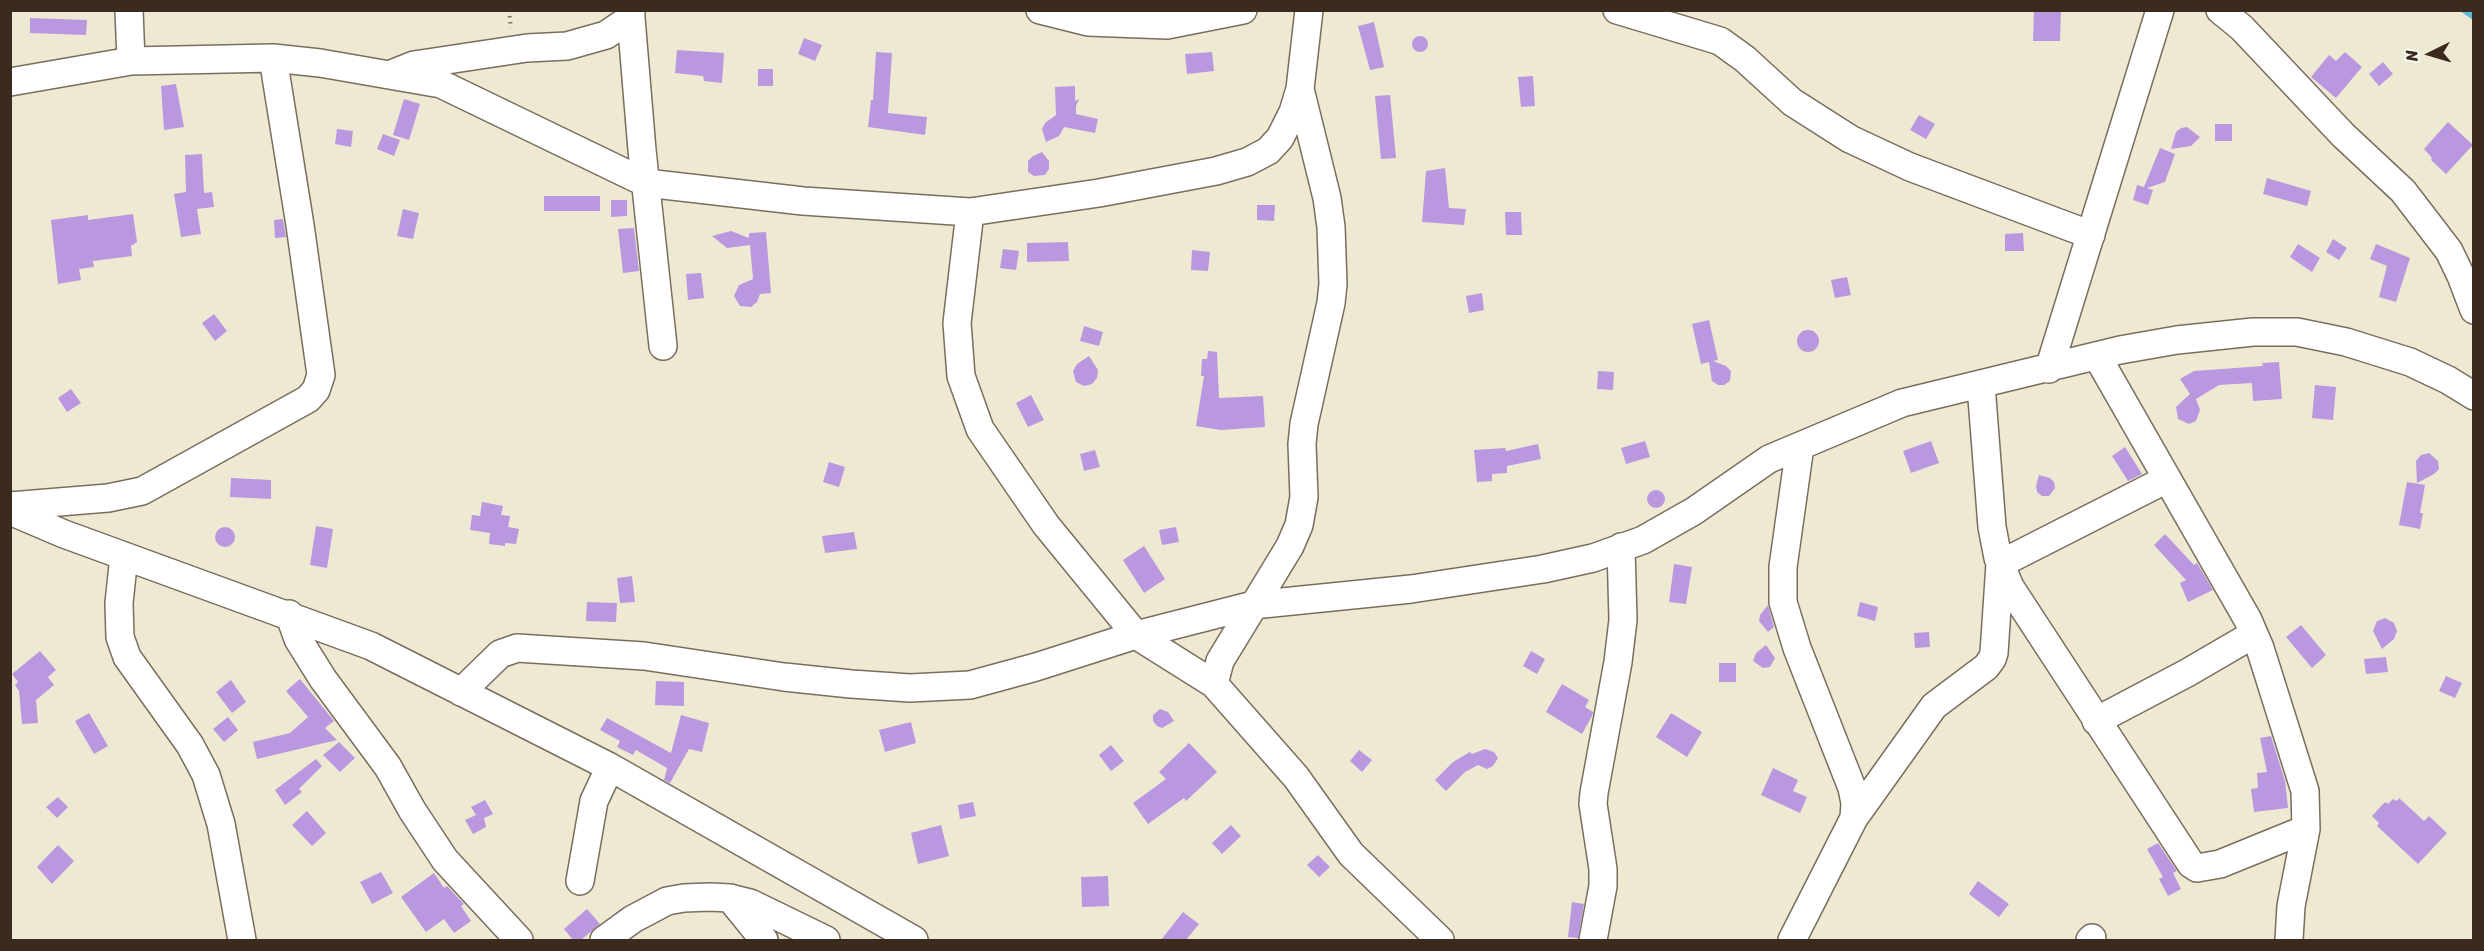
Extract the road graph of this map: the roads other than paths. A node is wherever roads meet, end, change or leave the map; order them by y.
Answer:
1 (129, 10) edge
2 (1040, 10) edge
3 (1243, 10) edge
4 (1309, 10) edge
5 (1617, 10) edge
6 (2160, 10) edge
7 (2220, 10) edge
8 (631, 14) edge
9 (273, 58) junction
10 (131, 61) junction
11 (388, 75) junction
12 (10, 81) edge
13 (1300, 89) junction
14 (646, 183) junction
15 (970, 212) junction
16 (2091, 234) junction
17 (2474, 310) edge
18 (663, 346) dead end
19 (2097, 356) junction
20 (2049, 369) junction
21 (1981, 385) junction
22 (2474, 396) edge
23 (1800, 446) junction
24 (2167, 479) junction
25 (10, 506) edge
26 (10, 511) edge
27 (1621, 547) junction
28 (124, 556) junction
29 (2000, 564) junction
30 (1253, 605) junction
31 (289, 614) junction
32 (2254, 633) junction
33 (1136, 635) junction
34 (1214, 684) junction
35 (461, 692) junction
36 (2096, 721) junction
37 (610, 767) junction
38 (1854, 818) junction
39 (2306, 829) junction
40 (580, 881) dead end
41 (730, 898) junction
42 (242, 940) edge
43 (519, 940) edge
44 (604, 940) edge
45 (764, 940) edge
46 (826, 940) edge
47 (915, 940) edge
48 (1440, 940) edge
49 (1593, 940) edge
50 (1792, 940) edge
51 (2289, 940) edge

1 - 10 street
2 - 3 street
4 - 13 street
5 - 16 street
6 - 16 street
7 - 17 street
8 - 11 street
8 - 14 street
9 - 10 street
9 - 11 street
9 - 25 street
10 - 12 street
11 - 14 street
13 - 15 street
13 - 30 street
14 - 15 street
14 - 18 street
15 - 33 street
16 - 20 street
19 - 20 street
19 - 22 street
19 - 24 street
20 - 21 street
21 - 23 street
21 - 29 street
23 - 27 street
23 - 38 street
24 - 29 street
24 - 32 street
26 - 28 street
27 - 30 street
27 - 49 street
28 - 31 street
28 - 42 street
29 - 36 street
29 - 38 street
30 - 33 street
30 - 34 street
31 - 35 street
31 - 43 street
32 - 36 street
32 - 39 street
33 - 34 street
33 - 35 street
34 - 48 street
35 - 37 street
36 - 39 street
37 - 40 street
37 - 47 street
38 - 50 street
39 - 51 street
41 - 44 street
41 - 45 street
41 - 46 street

